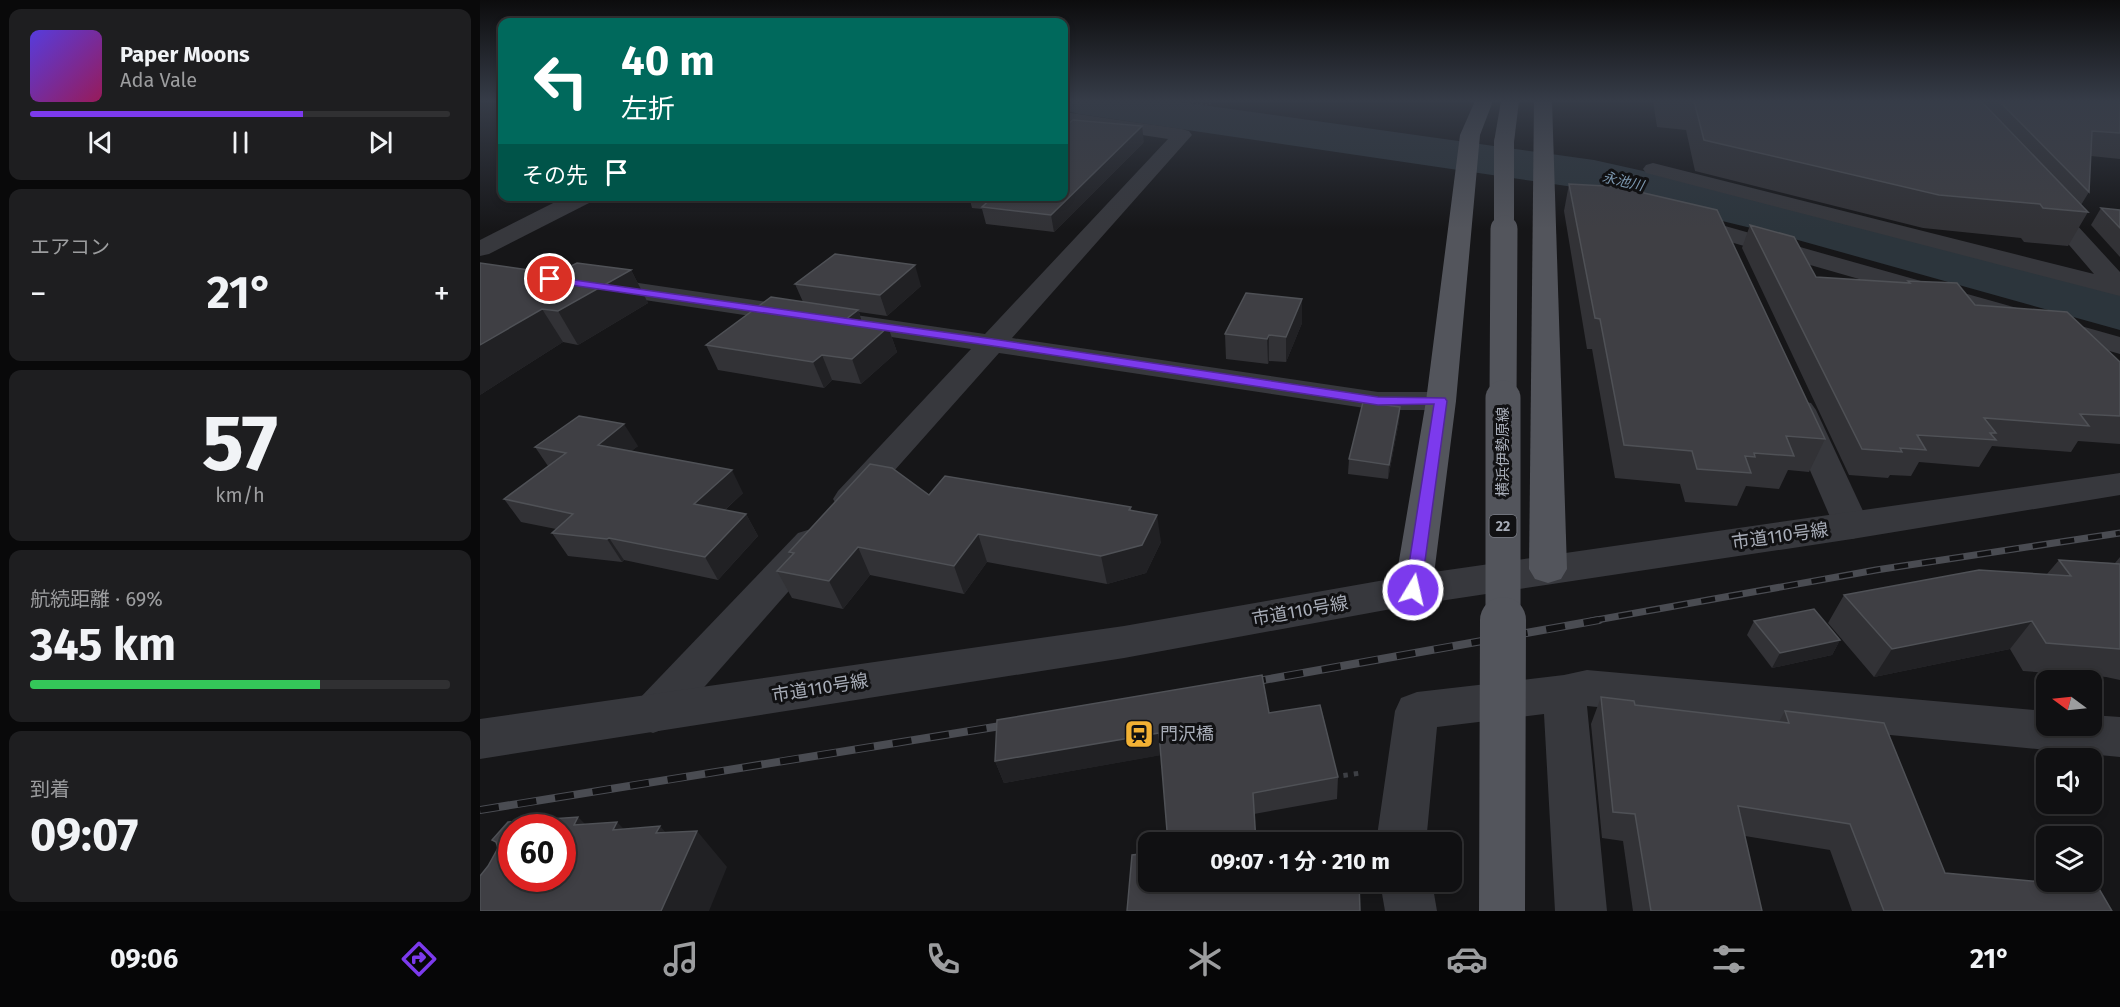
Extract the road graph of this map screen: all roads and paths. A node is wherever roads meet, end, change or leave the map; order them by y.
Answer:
1 (1174, 144) edge
2 (1484, 144) edge
3 (1487, 144) edge
4 (1543, 144) edge
5 (1653, 169) dead end
6 (2032, 190) edge
7 (577, 201) edge
8 (1667, 218) edge
9 (1720, 231) junction
10 (484, 263) edge
11 (1735, 264) edge
12 (573, 282) edge
13 (2120, 288) edge
14 (993, 342) junction
15 (2120, 345) edge
16 (1789, 384) edge
17 (1441, 401) junction
18 (2120, 483) edge
19 (1852, 526) junction
20 (1548, 569) junction
21 (1413, 590) junction
22 (1564, 693) junction
23 (653, 714) junction
24 (2120, 737) edge
25 (480, 739) edge
26 (1402, 832) edge
27 (1408, 892) edge
28 (1412, 911) edge
29 (1502, 911) edge
30 (1581, 911) edge

1 - 14 street
2 - 17 main road
3 - 29 main road, 横浜伊勢原線 / 22, bridge
4 - 20 main road
5 - 13 street
6 - 13 street
7 - 10 street
8 - 9 street
9 - 11 street
9 - 15 street
12 - 14 street
14 - 17 street
14 - 23 street
16 - 19 street
17 - 21 main road
18 - 19 street, 市道110号線
19 - 20 street, 市道110号線
20 - 21 street, 市道110号線
21 - 23 street, 市道110号線
22 - 24 street
22 - 26 street
22 - 30 street
23 - 25 street, 市道110号線
27 - 28 street

